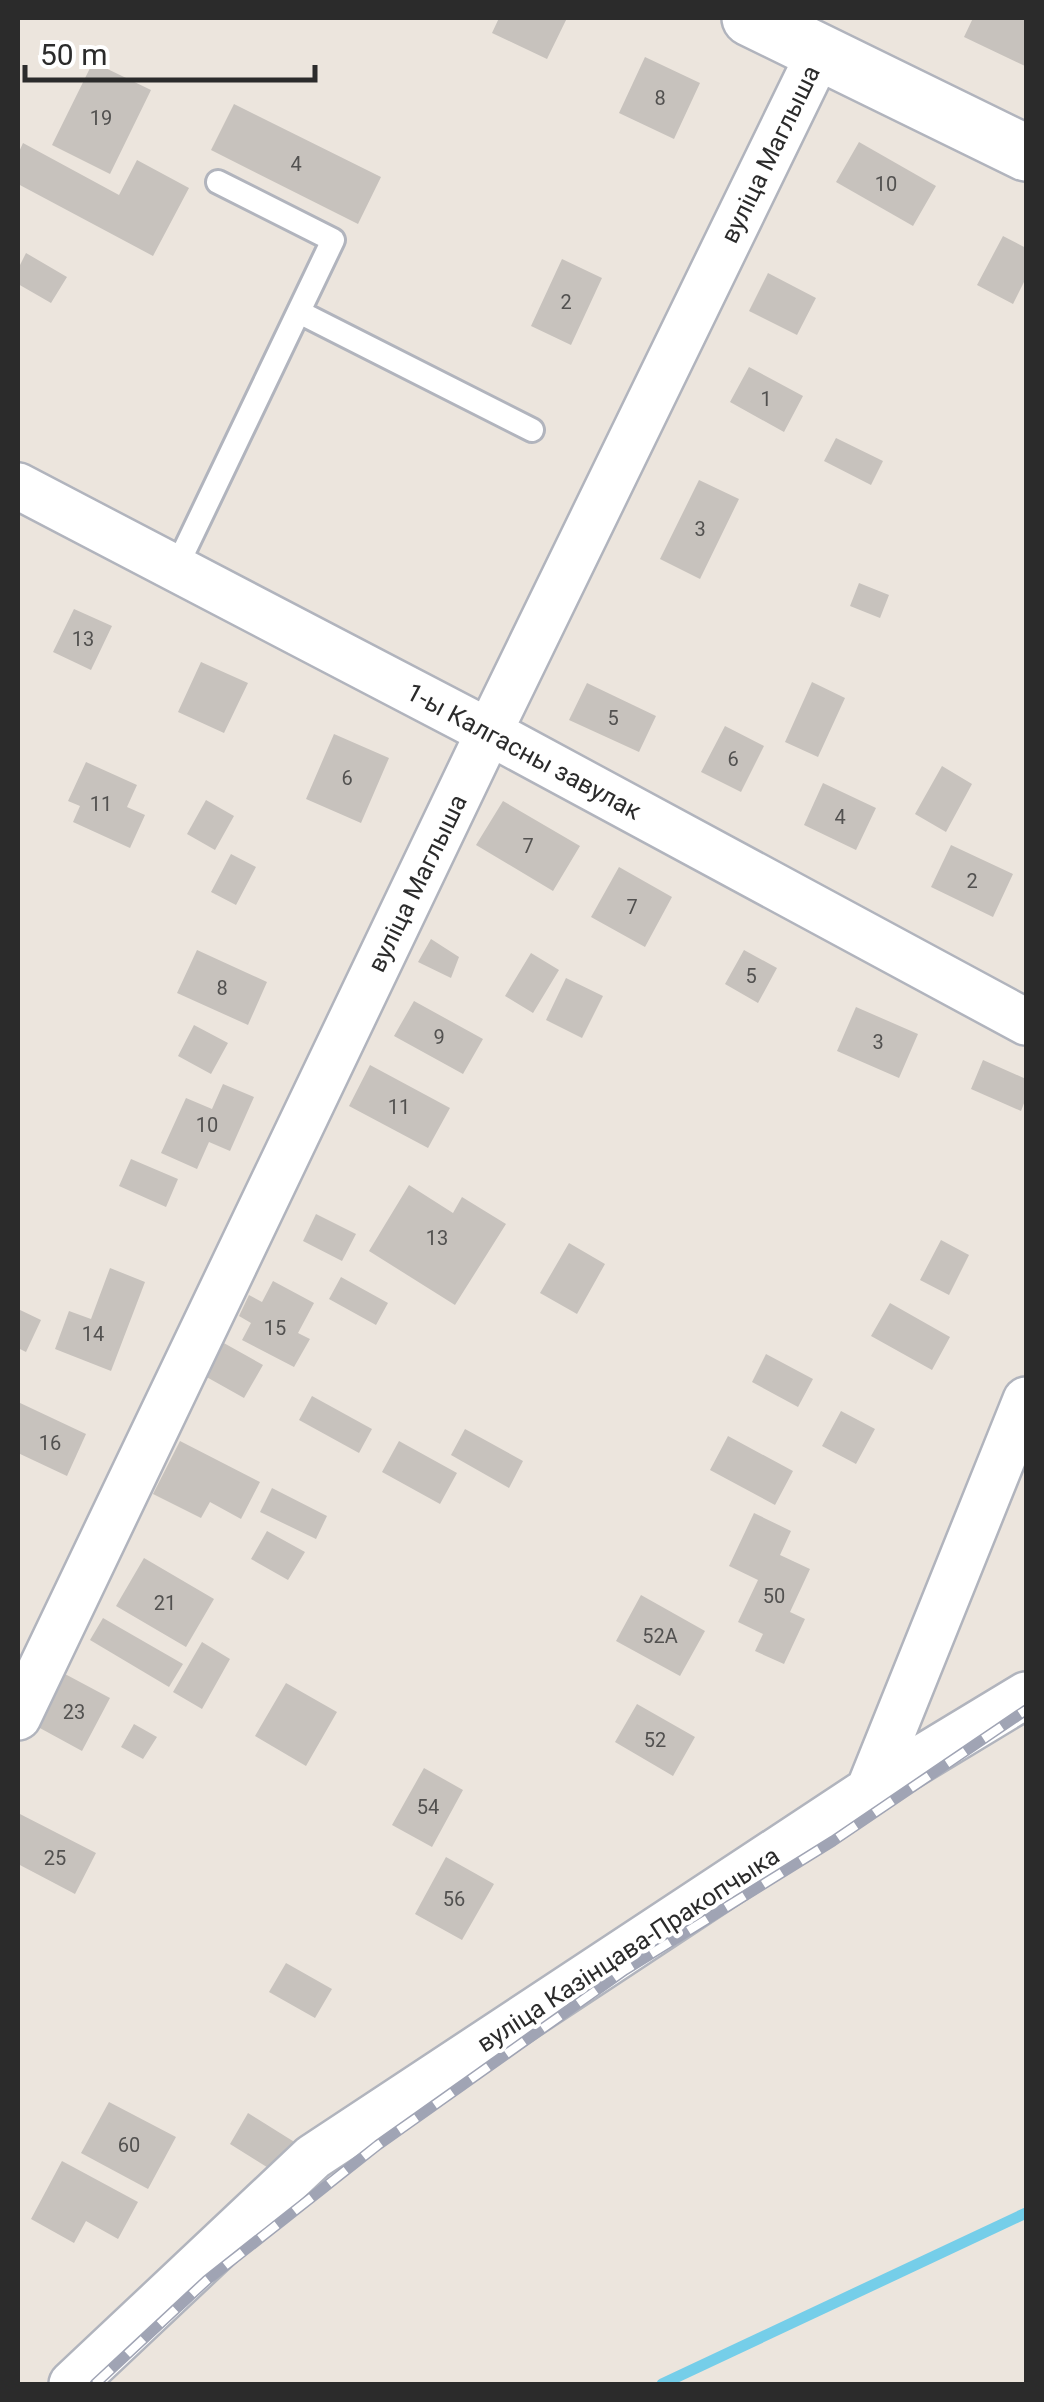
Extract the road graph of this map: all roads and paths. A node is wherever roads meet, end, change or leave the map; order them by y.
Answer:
1 (750, 18) edge
2 (820, 52) junction
3 (1026, 153) edge
4 (218, 182) dead end
5 (299, 312) junction
6 (532, 430) dead end
7 (18, 486) edge
8 (176, 568) junction
9 (489, 732) junction
10 (1026, 1022) edge
11 (1026, 1400) edge
12 (1026, 1696) edge
13 (18, 1717) edge
14 (869, 1790) junction
15 (72, 2384) edge

1 - 2 street
2 - 3 street
2 - 9 street, вуліца Маглыша
4 - 5 lane
5 - 6 lane
5 - 8 lane
7 - 8 street, 1-ы Калгасны завулак
8 - 9 street, 1-ы Калгасны завулак
9 - 10 street, 1-ы Калгасны завулак
9 - 13 street, вуліца Маглыша
11 - 14 street
12 - 14 street, вуліца Казінцава-Пракопчыка
14 - 15 street, вуліца Казінцава-Пракопчыка

